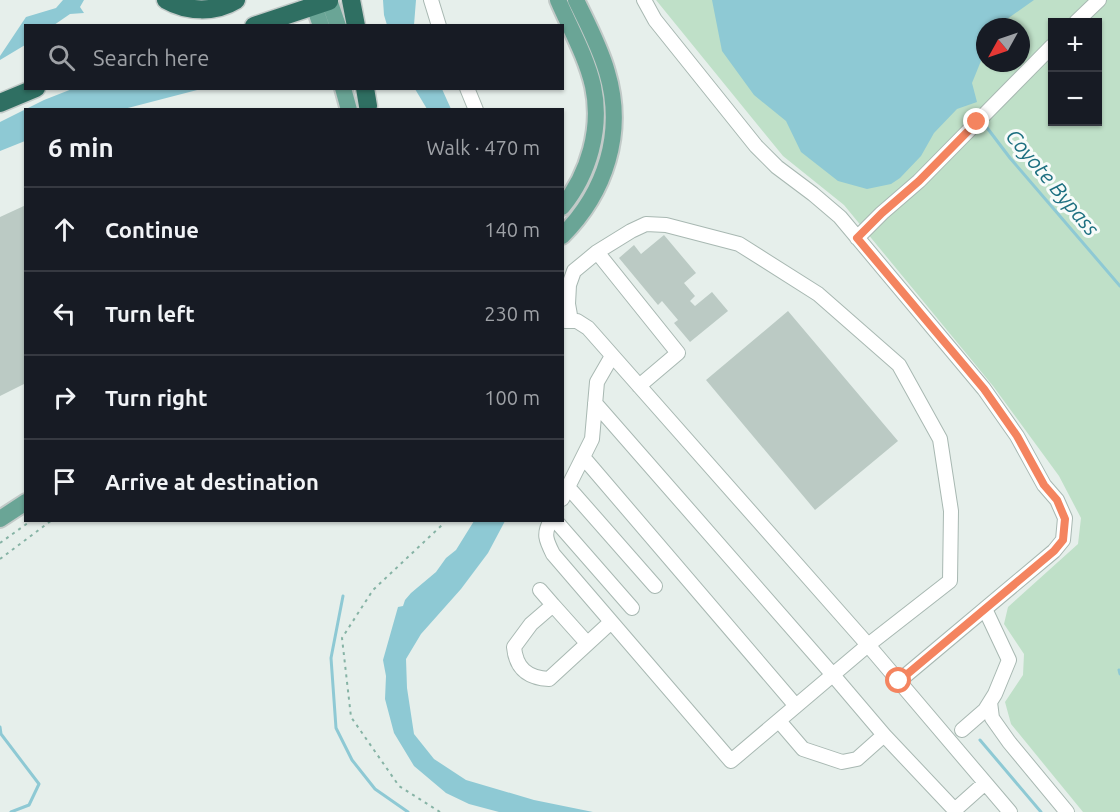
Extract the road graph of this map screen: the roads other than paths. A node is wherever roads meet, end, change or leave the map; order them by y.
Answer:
1 (166, 0) edge
2 (236, 0) edge
3 (351, 0) edge
4 (431, 0) edge
5 (558, 0) edge
6 (576, 0) edge
7 (644, 0) edge
8 (1099, 0) edge
9 (321, 2) edge
10 (1080, 18) edge
11 (260, 24) edge
12 (321, 24) edge
13 (338, 24) edge
14 (356, 24) edge
15 (438, 24) edge
16 (1048, 51) edge
17 (606, 69) junction
18 (590, 74) junction
19 (31, 90) edge
20 (344, 90) edge
21 (468, 90) edge
22 (0, 103) edge
23 (348, 108) edge
24 (475, 108) edge
25 (564, 204) edge
26 (564, 234) edge
27 (857, 238) junction
28 (597, 252) junction
29 (567, 321) edge
30 (612, 356) junction
31 (639, 386) junction
32 (595, 403) junction
33 (583, 457) junction
34 (565, 493) edge
35 (24, 503) edge
36 (0, 519) edge
37 (552, 522) edge
38 (555, 522) edge
39 (655, 586) dead end
40 (540, 590) dead end
41 (553, 604) junction
42 (632, 608) dead end
43 (985, 609) junction
44 (611, 622) junction
45 (587, 643) junction
46 (868, 645) junction
47 (833, 675) junction
48 (899, 681) junction
49 (990, 702) junction
50 (796, 706) junction
51 (779, 720) junction
52 (940, 730) junction
53 (962, 730) junction
54 (884, 735) junction
55 (961, 754) junction
56 (985, 783) junction
57 (1010, 812) edge
58 (1067, 812) edge

1 - 2 highway
3 - 14 highway
4 - 15 lane
5 - 18 main road
6 - 17 main road
7 - 27 lane
8 - 10 lane
9 - 11 highway
9 - 12 main road
9 - 13 main road
16 - 27 lane
17 - 18 main road
17 - 26 main road
18 - 25 main road
19 - 22 highway
20 - 23 main road
21 - 24 lane
27 - 43 lane
28 - 29 lane
28 - 31 lane
28 - 46 lane
29 - 30 lane
30 - 31 lane
30 - 32 lane
31 - 46 lane
32 - 33 lane
32 - 47 lane
33 - 34 lane
33 - 50 lane
34 - 39 lane
35 - 36 main road
37 - 44 lane
38 - 42 lane
40 - 41 lane
41 - 45 lane
41 - 45 lane
43 - 48 lane
43 - 49 lane
44 - 45 lane
44 - 51 lane
46 - 47 lane
46 - 48 lane
47 - 50 lane
47 - 54 lane
48 - 52 lane
49 - 53 lane
49 - 58 lane
50 - 51 lane
51 - 54 lane
52 - 53 lane
52 - 55 lane
53 - 55 lane
54 - 56 lane
55 - 56 lane
56 - 57 lane

